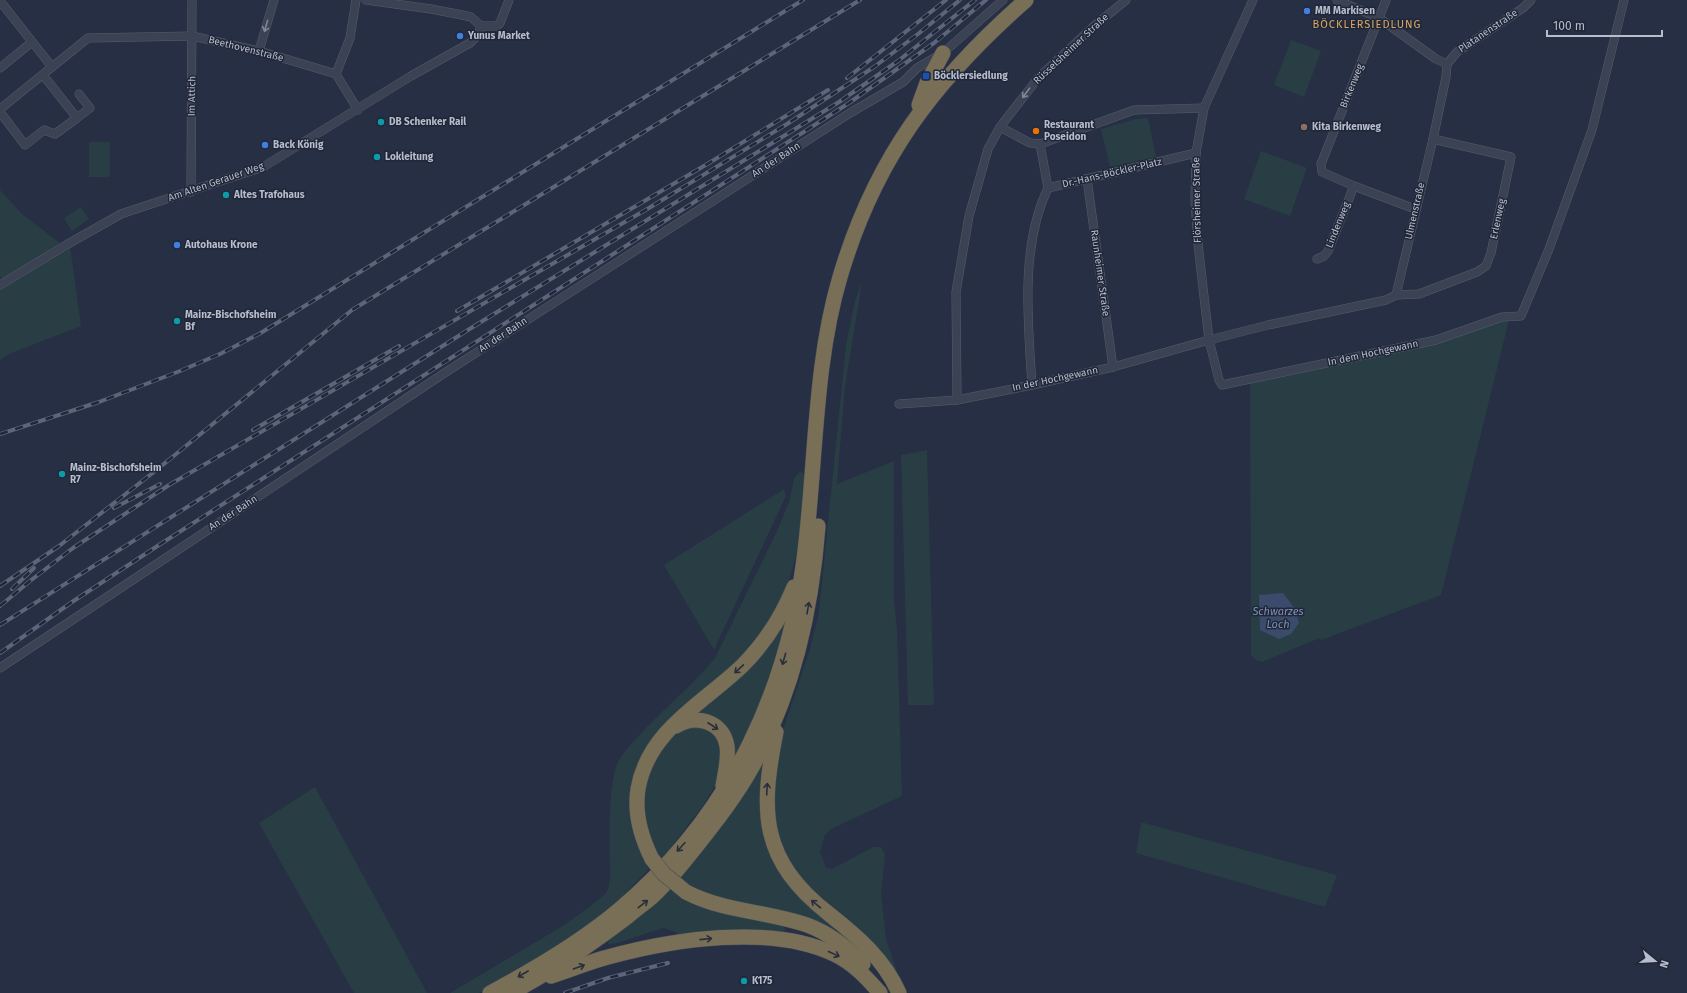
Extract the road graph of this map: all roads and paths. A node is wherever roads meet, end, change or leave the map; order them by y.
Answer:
1 (192, 0) edge
2 (274, 0) edge
3 (356, 0) edge
4 (366, 0) edge
5 (433, 0) edge
6 (509, 0) edge
7 (1003, 0) edge
8 (1018, 0) edge
9 (1026, 0) edge
10 (1038, 0) edge
11 (1126, 0) edge
12 (1253, 0) edge
13 (1337, 0) edge
14 (1386, 0) edge
15 (1531, 0) edge
16 (1624, 0) edge
17 (0, 1) edge
18 (431, 9) junction
19 (1379, 18) junction
20 (1000, 23) junction
21 (481, 26) junction
22 (192, 36) junction
23 (32, 42) junction
24 (259, 51) junction
25 (943, 53) junction
26 (1447, 64) junction
27 (52, 67) junction
28 (0, 68) edge
29 (43, 74) junction
30 (336, 74) junction
31 (79, 94) dead end
32 (1204, 108) junction
33 (358, 110) junction
34 (0, 111) edge
35 (77, 118) junction
36 (914, 119) junction
37 (1000, 127) junction
38 (1433, 139) junction
39 (1040, 144) junction
40 (1196, 153) junction
41 (1088, 179) junction
42 (1354, 186) junction
43 (1048, 188) junction
44 (190, 192) junction
45 (1415, 209) junction
46 (1317, 259) dead end
47 (0, 285) edge
48 (1396, 295) junction
49 (1209, 340) junction
50 (1114, 367) junction
51 (1032, 385) junction
52 (1222, 385) joint
53 (957, 400) junction
54 (899, 404) dead end
55 (804, 566) junction
56 (0, 668) edge
57 (781, 704) junction
58 (665, 733) junction
59 (722, 794) junction
60 (529, 983) junction
61 (490, 993) edge
62 (511, 993) edge
63 (882, 993) edge
64 (898, 993) edge

1 - 22 street, Im Attich
2 -> 24 street
3 - 30 street
4 - 18 street
5 - 18 street
6 - 21 street
7 - 25 street, An der Bahn
8 - 20 highway
9 - 20 highway
57 -> 10 highway
11 -> 37 street, Rüsselsheimer Straße
12 - 32 street, Flörsheimer Straße
13 - 19 street
14 - 19 street
15 - 26 street, Platanenstraße
16 - 52 street, In dem Hochgewann
17 - 23 street
18 - 21 street
19 - 26 street
19 - 42 street, Birkenweg
20 - 36 highway
21 - 33 street, Am Alten Gerauer Weg
22 - 24 street, Beethovenstraße
22 - 27 street, Beethovenstraße
22 - 44 street, Im Attich
23 - 27 street
23 - 28 street
24 - 30 street, Beethovenstraße
25 - 36 highway
25 - 56 street, An der Bahn
26 - 38 street, Ulmenstraße
27 - 29 street, Beethovenstraße
29 - 34 street, Beethovenstraße
29 - 35 street
30 - 33 street
31 - 35 street
32 - 39 street
32 - 40 street, Flörsheimer Straße
33 - 44 street, Am Alten Gerauer Weg
34 - 35 street
36 - 55 highway
37 - 39 street
37 - 53 street, Rüsselsheimer Straße
38 - 45 street, Ulmenstraße
38 - 48 street, Erlenweg
39 - 43 street, Dr.-Hans-Böckler-Platz
40 - 41 street, Dr.-Hans-Böckler-Platz
40 - 49 street, Flörsheimer Straße
41 - 43 street, Dr.-Hans-Böckler-Platz
41 - 50 street, Raunheimer Straße
42 - 45 street, Birkenweg
42 - 46 street, Lindenweg
43 - 51 street
44 - 47 street, Am Alten Gerauer Weg
45 - 48 street, Ulmenstraße
48 - 49 street
49 - 50 street, In der Hochgewann
49 - 52 street, Flörsheimer Straße
50 - 51 street, In der Hochgewann
51 - 53 street, In der Hochgewann
53 - 54 street, In der Hochgewann
55 -> 58 highway
55 -> 59 highway
60 -> 57 highway
64 -> 57 highway
58 -> 59 highway
58 - 63 highway, bridge
59 -> 61 highway
60 - 62 highway
60 -> 63 highway

